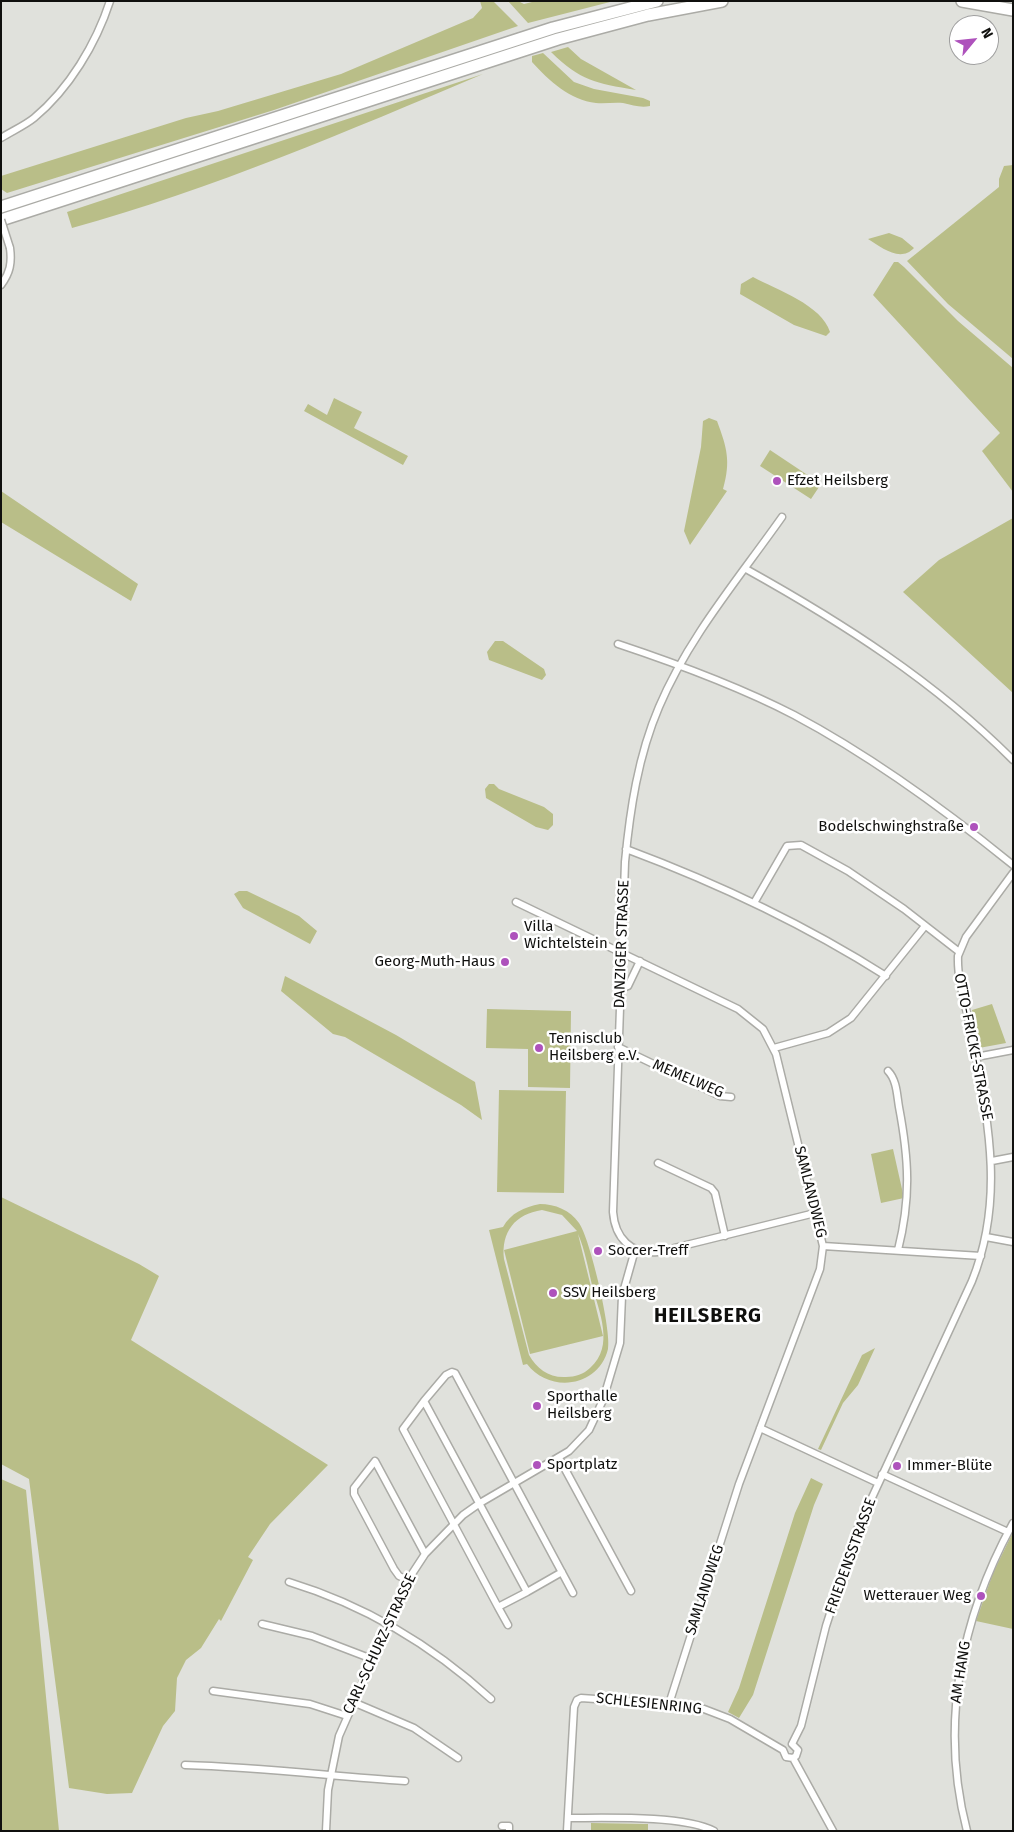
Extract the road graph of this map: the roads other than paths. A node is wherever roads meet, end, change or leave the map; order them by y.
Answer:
1 (110, 1) edge
2 (657, 1) edge
3 (722, 1) edge
4 (962, 1) edge
5 (1013, 10) edge
6 (1, 138) edge
7 (1, 207) edge
8 (1, 220) edge
9 (1, 285) edge
10 (782, 517) dead end
11 (746, 569) junction
12 (618, 644) dead end
13 (679, 666) junction
14 (1013, 760) edge
15 (626, 849) junction
16 (1013, 865) edge
17 (1013, 873) edge
18 (516, 902) dead end
19 (754, 903) junction
20 (925, 926) junction
21 (958, 951) junction
22 (622, 953) junction
23 (640, 962) junction
24 (886, 976) junction
25 (620, 989) junction
26 (618, 1047) junction
27 (774, 1048) junction
28 (1013, 1050) edge
29 (976, 1057) junction
30 (888, 1071) dead end
31 (731, 1097) dead end
32 (1013, 1158) edge
33 (992, 1161) junction
34 (658, 1163) dead end
35 (815, 1213) junction
36 (725, 1236) junction
37 (986, 1237) junction
38 (1013, 1242) edge
39 (823, 1246) junction
40 (635, 1250) junction
41 (898, 1250) junction
42 (981, 1256) junction
43 (424, 1401) junction
44 (760, 1428) junction
45 (559, 1458) junction
46 (882, 1474) junction
47 (514, 1483) junction
48 (878, 1483) junction
49 (480, 1503) junction
50 (1013, 1523) edge
51 (454, 1524) junction
52 (1008, 1532) junction
53 (425, 1554) junction
54 (562, 1572) junction
55 (408, 1580) junction
56 (289, 1582) dead end
57 (630, 1591) dead end
58 (527, 1592) junction
59 (573, 1593) dead end
60 (498, 1607) junction
61 (262, 1624) dead end
62 (387, 1625) junction
63 (508, 1625) dead end
64 (372, 1659) junction
65 (213, 1691) dead end
66 (491, 1699) dead end
67 (352, 1702) junction
68 (669, 1704) junction
69 (347, 1716) junction
70 (792, 1744) junction
71 (783, 1750) junction
72 (458, 1758) dead end
73 (793, 1758) junction
74 (185, 1765) dead end
75 (330, 1776) junction
76 (405, 1781) dead end
77 (568, 1818) junction
78 (502, 1826) dead end
79 (326, 1831) edge
80 (509, 1831) edge
81 (567, 1831) edge
82 (714, 1831) edge
83 (833, 1831) edge
84 (968, 1831) edge

1 - 6 street
2 - 7 highway
3 - 8 highway
4 - 5 highway
8 - 9 street, bridge
10 - 11 street, DANZIGER STRASSE
11 - 13 street, DANZIGER STRASSE
11 - 14 street
12 - 13 street
13 - 15 street, DANZIGER STRASSE
13 - 16 street
15 - 19 street
15 - 22 street, DANZIGER STRASSE
17 - 21 street, OTTO-FRICKE-STRASSE
18 - 22 street, SAMLANDWEG
19 - 20 street
19 - 24 street
20 - 21 street
20 - 24 street
21 - 29 street, OTTO-FRICKE-STRASSE
22 - 23 street, SAMLANDWEG
22 - 25 street, DANZIGER STRASSE
23 - 25 street
23 - 27 street, SAMLANDWEG
24 - 27 street
25 - 26 street, DANZIGER STRASSE
26 - 31 street, MEMELWEG
26 - 40 street, DANZIGER STRASSE
27 - 35 street, SAMLANDWEG
28 - 29 street
29 - 33 street, OTTO-FRICKE-STRASSE
30 - 41 street
32 - 33 street
33 - 37 street, OTTO-FRICKE-STRASSE
34 - 36 street
35 - 36 street
35 - 39 street, SAMLANDWEG
36 - 40 street
37 - 38 street
37 - 42 street, FRIEDENSSTRASSE
39 - 41 street
39 - 44 street, SAMLANDWEG
40 - 45 street, CARL-SCHURZ-STRASSE
41 - 42 street
42 - 46 street, FRIEDENSSTRASSE
43 - 47 street
43 - 49 street
43 - 51 street
44 - 48 street
44 - 68 street, SAMLANDWEG
45 - 47 street, CARL-SCHURZ-STRASSE
45 - 57 street
46 - 48 street, FRIEDENSSTRASSE
46 - 52 street
47 - 49 street, CARL-SCHURZ-STRASSE
47 - 54 street
48 - 70 street, FRIEDENSSTRASSE
49 - 51 street, CARL-SCHURZ-STRASSE
49 - 58 street
50 - 52 street, AM HANG
51 - 53 street, CARL-SCHURZ-STRASSE
51 - 60 street
52 - 84 street, AM HANG
53 - 55 street, CARL-SCHURZ-STRASSE
53 - 55 street
54 - 58 street
54 - 59 street
55 - 62 street, CARL-SCHURZ-STRASSE
56 - 62 street
58 - 60 street
60 - 63 street
61 - 64 street
62 - 64 street, CARL-SCHURZ-STRASSE
62 - 66 street
64 - 67 street, CARL-SCHURZ-STRASSE
65 - 69 street
67 - 69 street, CARL-SCHURZ-STRASSE
67 - 72 street
68 - 71 street, SCHLESIENRING
68 - 77 street, SCHLESIENRING
69 - 75 street, CARL-SCHURZ-STRASSE
70 - 71 street
70 - 73 street, SCHLESIENRING
71 - 73 street, SCHLESIENRING
73 - 83 street, SCHLESIENRING
74 - 75 street
75 - 76 street
75 - 79 street, CARL-SCHURZ-STRASSE
77 - 81 street, SCHLESIENRING
77 - 82 street
78 - 80 street

